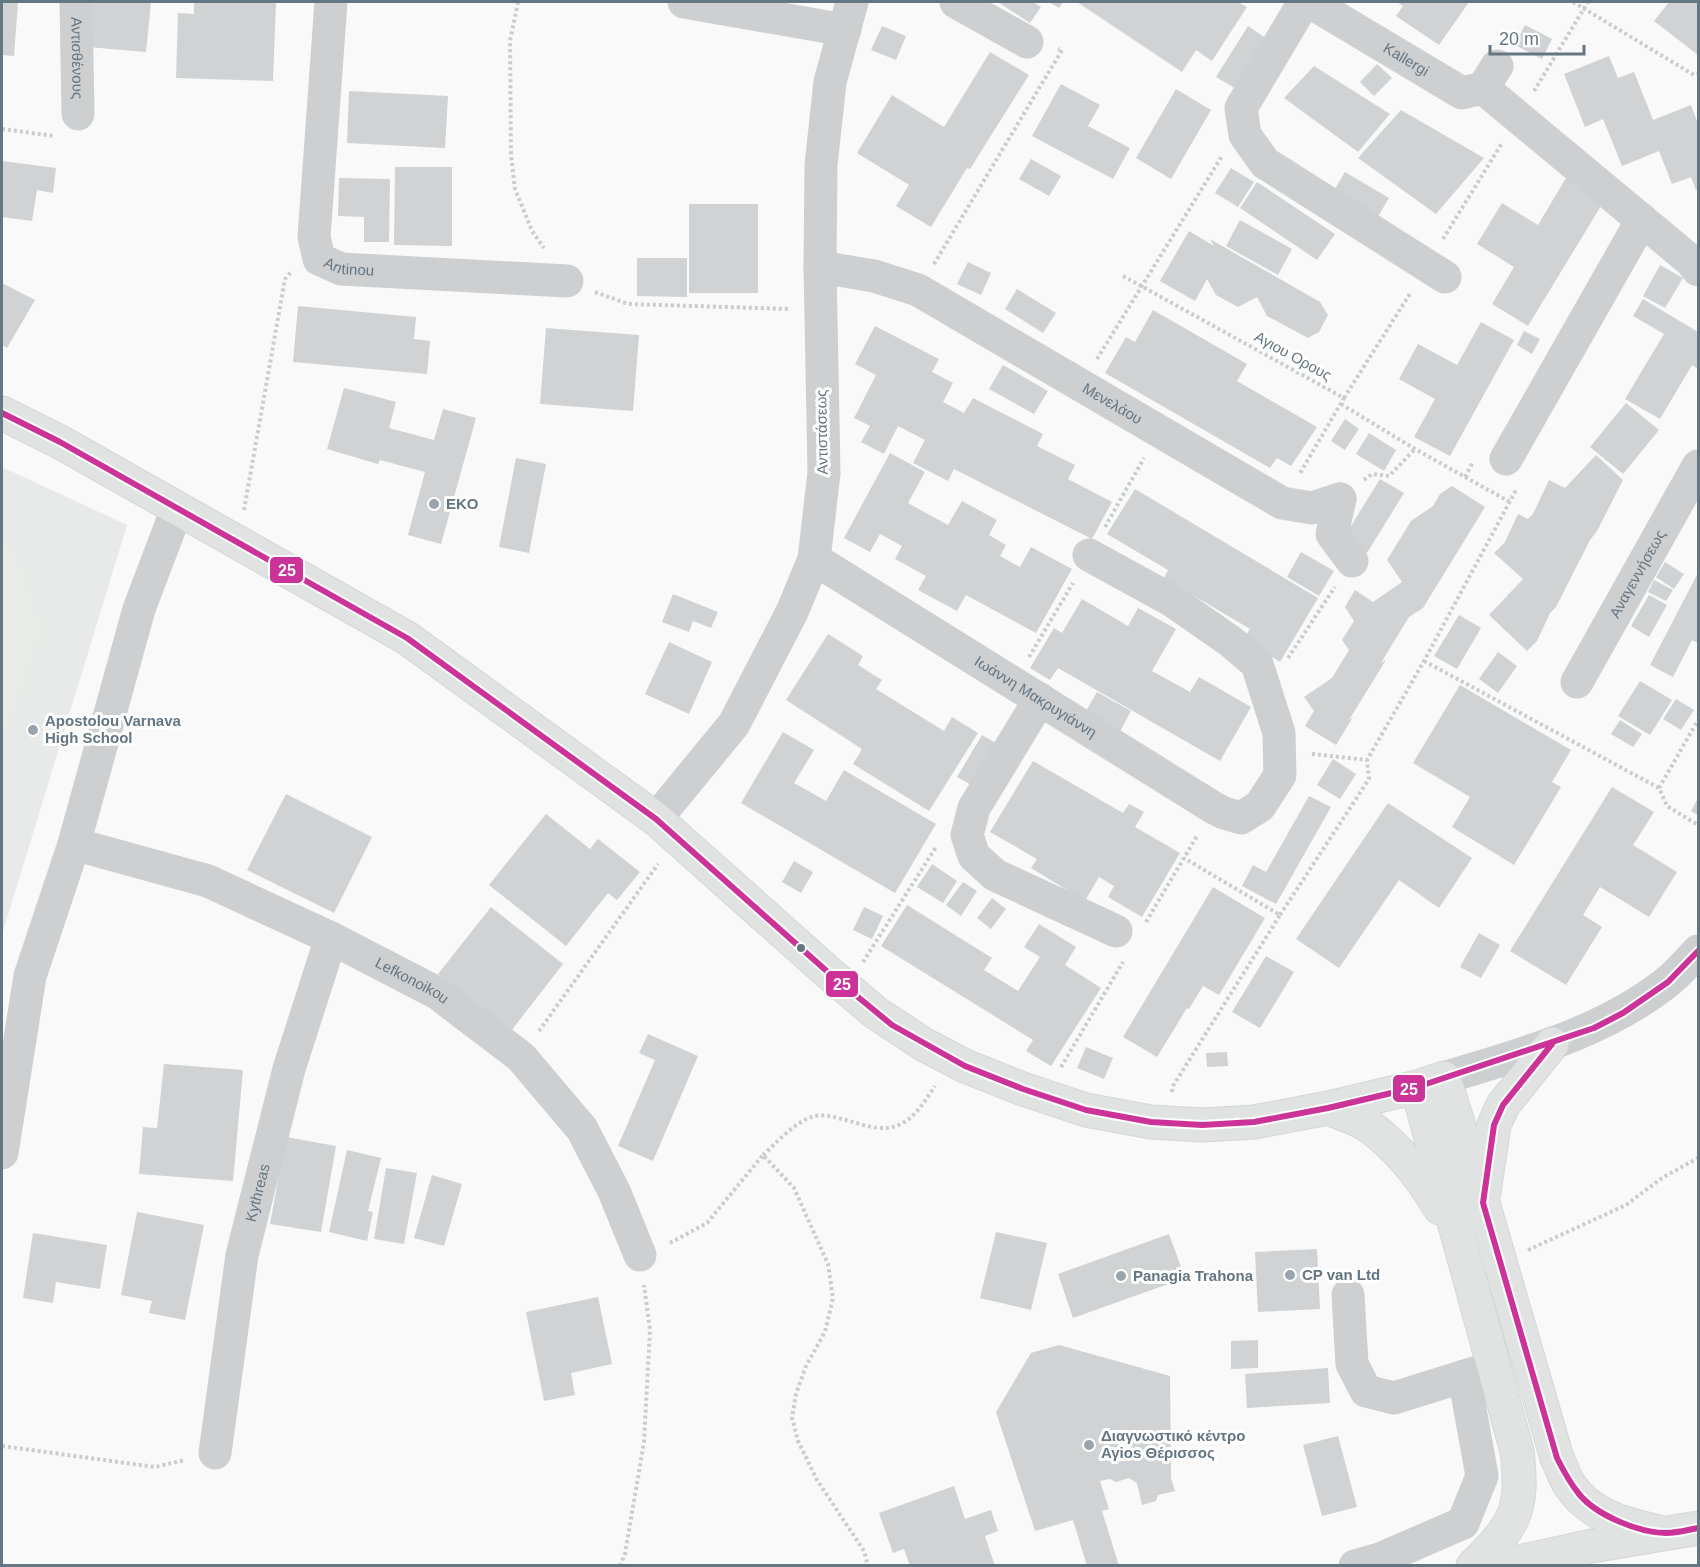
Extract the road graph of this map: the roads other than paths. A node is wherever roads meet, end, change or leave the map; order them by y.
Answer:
1 (76, 2) edge
2 (331, 2) edge
3 (684, 2) edge
4 (956, 2) edge
5 (1304, 2) edge
6 (1310, 2) edge
7 (848, 16) edge
8 (1027, 42) road end
9 (78, 114) road end
10 (1642, 220) junction
11 (1695, 266) edge
12 (820, 267) junction
13 (1445, 277) dead end
14 (567, 281) road end
15 (2, 413) edge
16 (1698, 466) edge
17 (1514, 470) road end
18 (177, 509) junction
19 (1089, 555) dead end
20 (814, 559) junction
21 (1352, 561) road end
22 (1577, 682) dead end
23 (1040, 699) junction
24 (666, 828) junction
25 (74, 844) junction
26 (1116, 931) dead end
27 (331, 938) junction
28 (1698, 951) edge
29 (1552, 1044) junction
30 (1430, 1083) junction
31 (1328, 1108) junction
32 (2, 1153) edge
33 (1483, 1203) junction
34 (1456, 1232) junction
35 (640, 1255) road end
36 (1348, 1295) dead end
37 (1479, 1371) junction
38 (215, 1453) road end
39 (1698, 1528) edge
40 (1662, 1533) junction
41 (1355, 1566) edge
42 (1473, 1566) edge
43 (1501, 1566) edge

1 - 9 street, Αντισθένους
2 - 14 street, Antinou
3 - 7 street
4 - 8 street
5 - 13 street
6 - 10 street, Kallergi
7 - 12 street, Αντιστάσεως
10 - 11 street
10 - 17 street
12 - 20 street, Αντιστάσεως
12 - 21 street, Μενελάου
15 - 18 main road
16 - 22 street, Αναγεννήσεως
18 - 24 main road
18 - 25 street
19 - 23 street, Ιωάννη Μακρυγιάννη
20 - 23 street, Ιωάννη Μακρυγιάννη
20 - 24 street, Αντιστάσεως
23 - 26 street
24 - 31 main road
25 - 27 street, Lefkonoikou
25 - 32 street
27 - 35 street, Lefkonoikou
27 - 38 street, Kythreas
28 - 29 street
29 - 30 street
29 - 33 main road
30 - 31 main road
30 - 33 main road
30 - 34 main road
31 - 34 main road
33 - 40 main road
34 - 37 main road
36 - 37 street
37 - 41 street
37 - 42 main road
39 - 40 main road
40 - 43 main road

